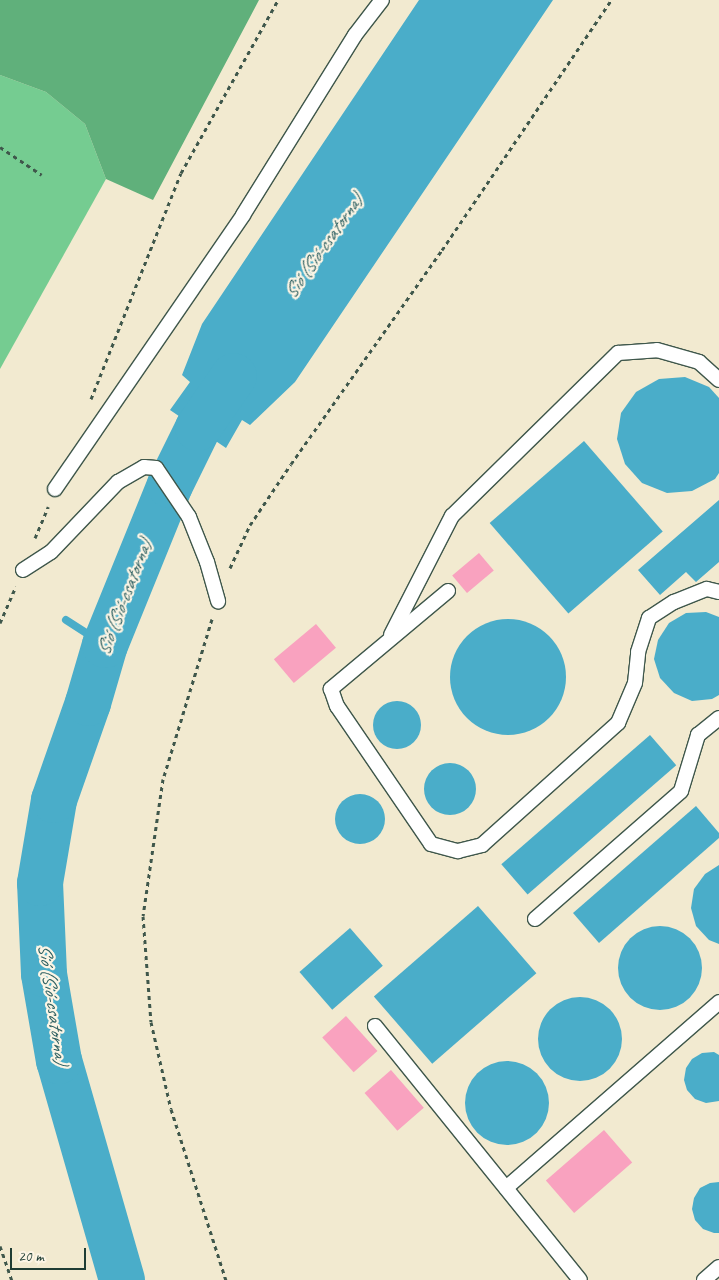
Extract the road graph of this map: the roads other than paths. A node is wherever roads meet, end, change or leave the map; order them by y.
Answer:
1 (382, 0) edge
2 (719, 380) edge
3 (55, 489) road end
4 (23, 570) road end
5 (448, 591) dead end
6 (719, 592) edge
7 (218, 601) road end
8 (388, 642) junction
9 (719, 718) edge
10 (535, 919) dead end
11 (717, 1007) edge
12 (375, 1026) dead end
13 (506, 1188) junction
14 (719, 1267) edge
15 (580, 1280) edge
16 (704, 1280) edge

1 - 3 lane
2 - 8 lane
4 - 7 lane
5 - 8 lane
6 - 8 lane
9 - 10 lane
11 - 13 lane
12 - 13 lane
13 - 15 lane
14 - 16 lane

